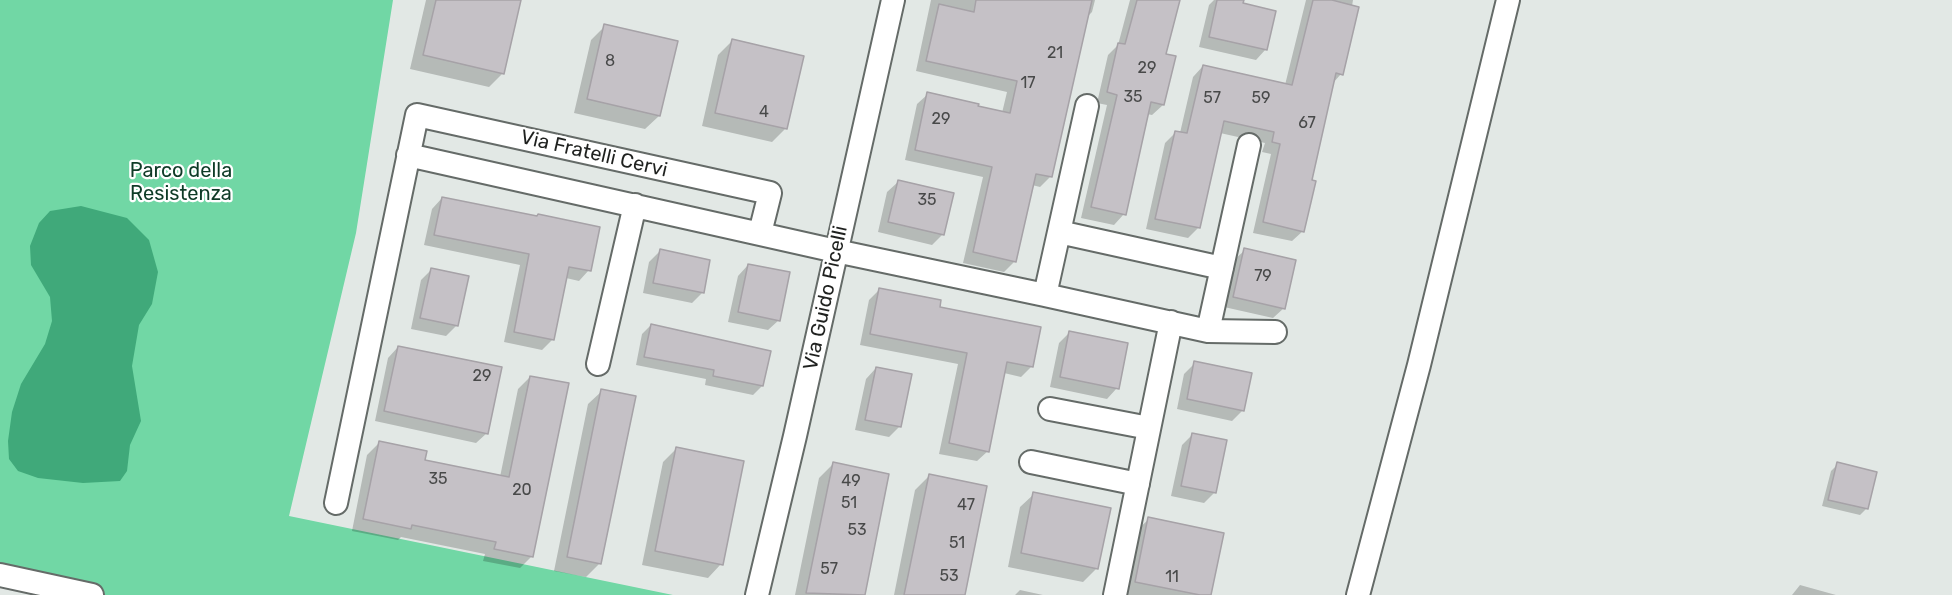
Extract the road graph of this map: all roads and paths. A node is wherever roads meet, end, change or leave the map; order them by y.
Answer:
1 (892, 0) edge
2 (1508, 0) edge
3 (1087, 106) dead end
4 (1249, 145) dead end
5 (408, 155) junction
6 (635, 205) junction
7 (1059, 232) junction
8 (760, 234) junction
9 (836, 251) junction
10 (1222, 268) junction
11 (1045, 295) junction
12 (1171, 322) junction
13 (1208, 331) junction
14 (1275, 332) dead end
15 (598, 364) dead end
16 (1050, 408) dead end
17 (1149, 428) junction
18 (1031, 462) dead end
19 (1138, 483) junction
20 (336, 503) dead end
21 (0, 575) edge
22 (92, 595) edge
23 (757, 595) edge
24 (1115, 595) edge
25 (1358, 595) edge

1 - 9 street, Via Guido Picelli
2 - 25 street
3 - 7 street
4 - 10 street
5 - 6 street, Via Fratelli Cervi
5 - 8 street, Via Fratelli Cervi
5 - 20 street, Via Fratelli Cervi
6 - 8 street, Via Fratelli Cervi
6 - 15 street, Via Fratelli Cervi
7 - 10 street
7 - 11 street
8 - 9 street, Via Fratelli Cervi
9 - 11 street, Via Fratelli Cervi
9 - 23 street, Via Guido Picelli
10 - 13 street
11 - 12 street, Via Fratelli Cervi
12 - 13 street, Via Fratelli Cervi
12 - 17 street
13 - 14 street, Via Fratelli Cervi
16 - 17 street
17 - 19 street
18 - 19 street
19 - 24 street
21 - 22 street

